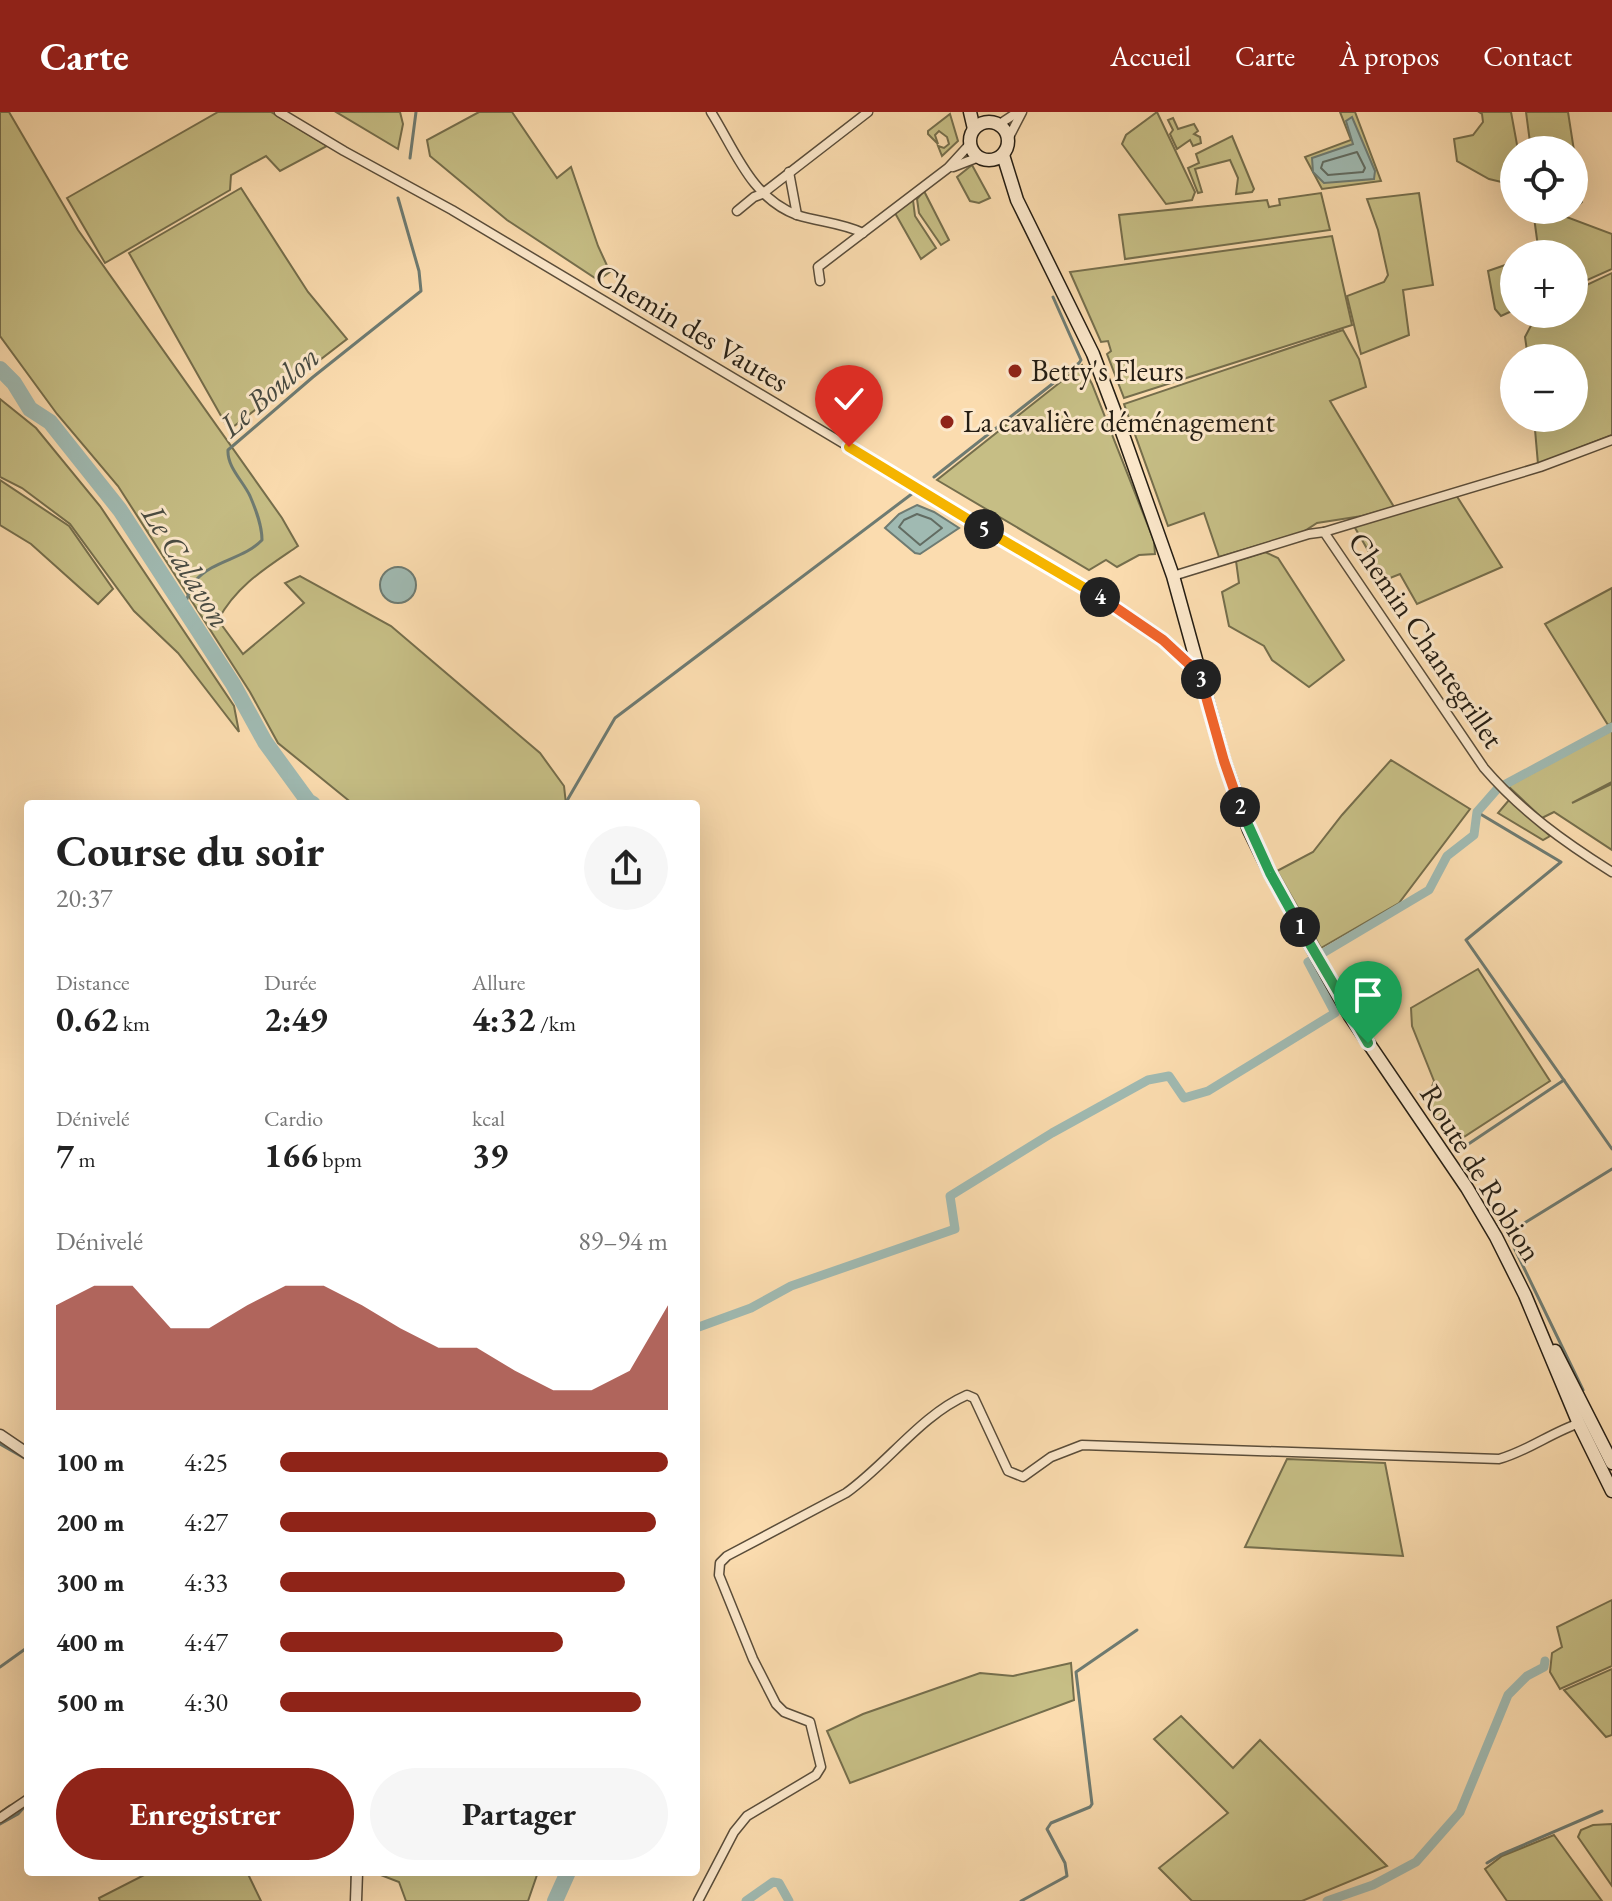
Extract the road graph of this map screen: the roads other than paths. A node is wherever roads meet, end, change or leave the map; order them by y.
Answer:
1 (279, 112) edge
2 (711, 112) edge
3 (868, 112) edge
4 (970, 112) edge
5 (1020, 112) edge
6 (989, 120) edge
7 (974, 129) junction
8 (1008, 139) junction
9 (970, 144) junction
10 (1003, 155) junction
11 (982, 158) junction
12 (948, 168) junction
13 (789, 172) junction
14 (762, 194) junction
15 (1017, 200) junction
16 (737, 211) dead end
17 (797, 215) junction
18 (863, 233) junction
19 (820, 281) dead end
20 (1612, 440) edge
21 (1324, 532) junction
22 (1173, 576) junction
23 (1198, 666) junction
24 (1612, 872) edge
25 (1525, 1295) junction
26 (1582, 1423) junction
27 (0, 1435) edge
28 (24, 1451) edge
29 (1611, 1460) edge
30 (1612, 1491) edge
31 (24, 1802) edge
32 (0, 1818) edge
33 (357, 1876) edge
34 (356, 1901) edge
35 (698, 1901) edge

1 - 23 street, Chemin des Vautes
2 - 14 street
3 - 13 street
4 - 7 main road
5 - 6 street
5 - 8 street
6 - 7 main road
6 - 8 main road
7 - 9 main road
8 - 10 main road
9 - 11 main road
9 - 12 street
10 - 11 main road
10 - 15 main road, Route de Robion
11 - 12 street
11 - 15 main road, Route de Robion
12 - 18 street
13 - 14 street
13 - 17 street
14 - 16 street
14 - 17 street
15 - 22 main road, Route de Robion
17 - 18 street
18 - 19 street
20 - 21 street
21 - 22 street, Chemin Chantegrillet
21 - 24 street, Chemin Chantegrillet
22 - 23 main road, Route de Robion
23 - 25 main road, Route de Robion
25 - 26 main road, Route de Robion
25 - 29 main road, Route de Robion
26 - 29 street
26 - 30 main road, Route de Robion
26 - 35 street
27 - 28 street
31 - 32 street
33 - 34 street

